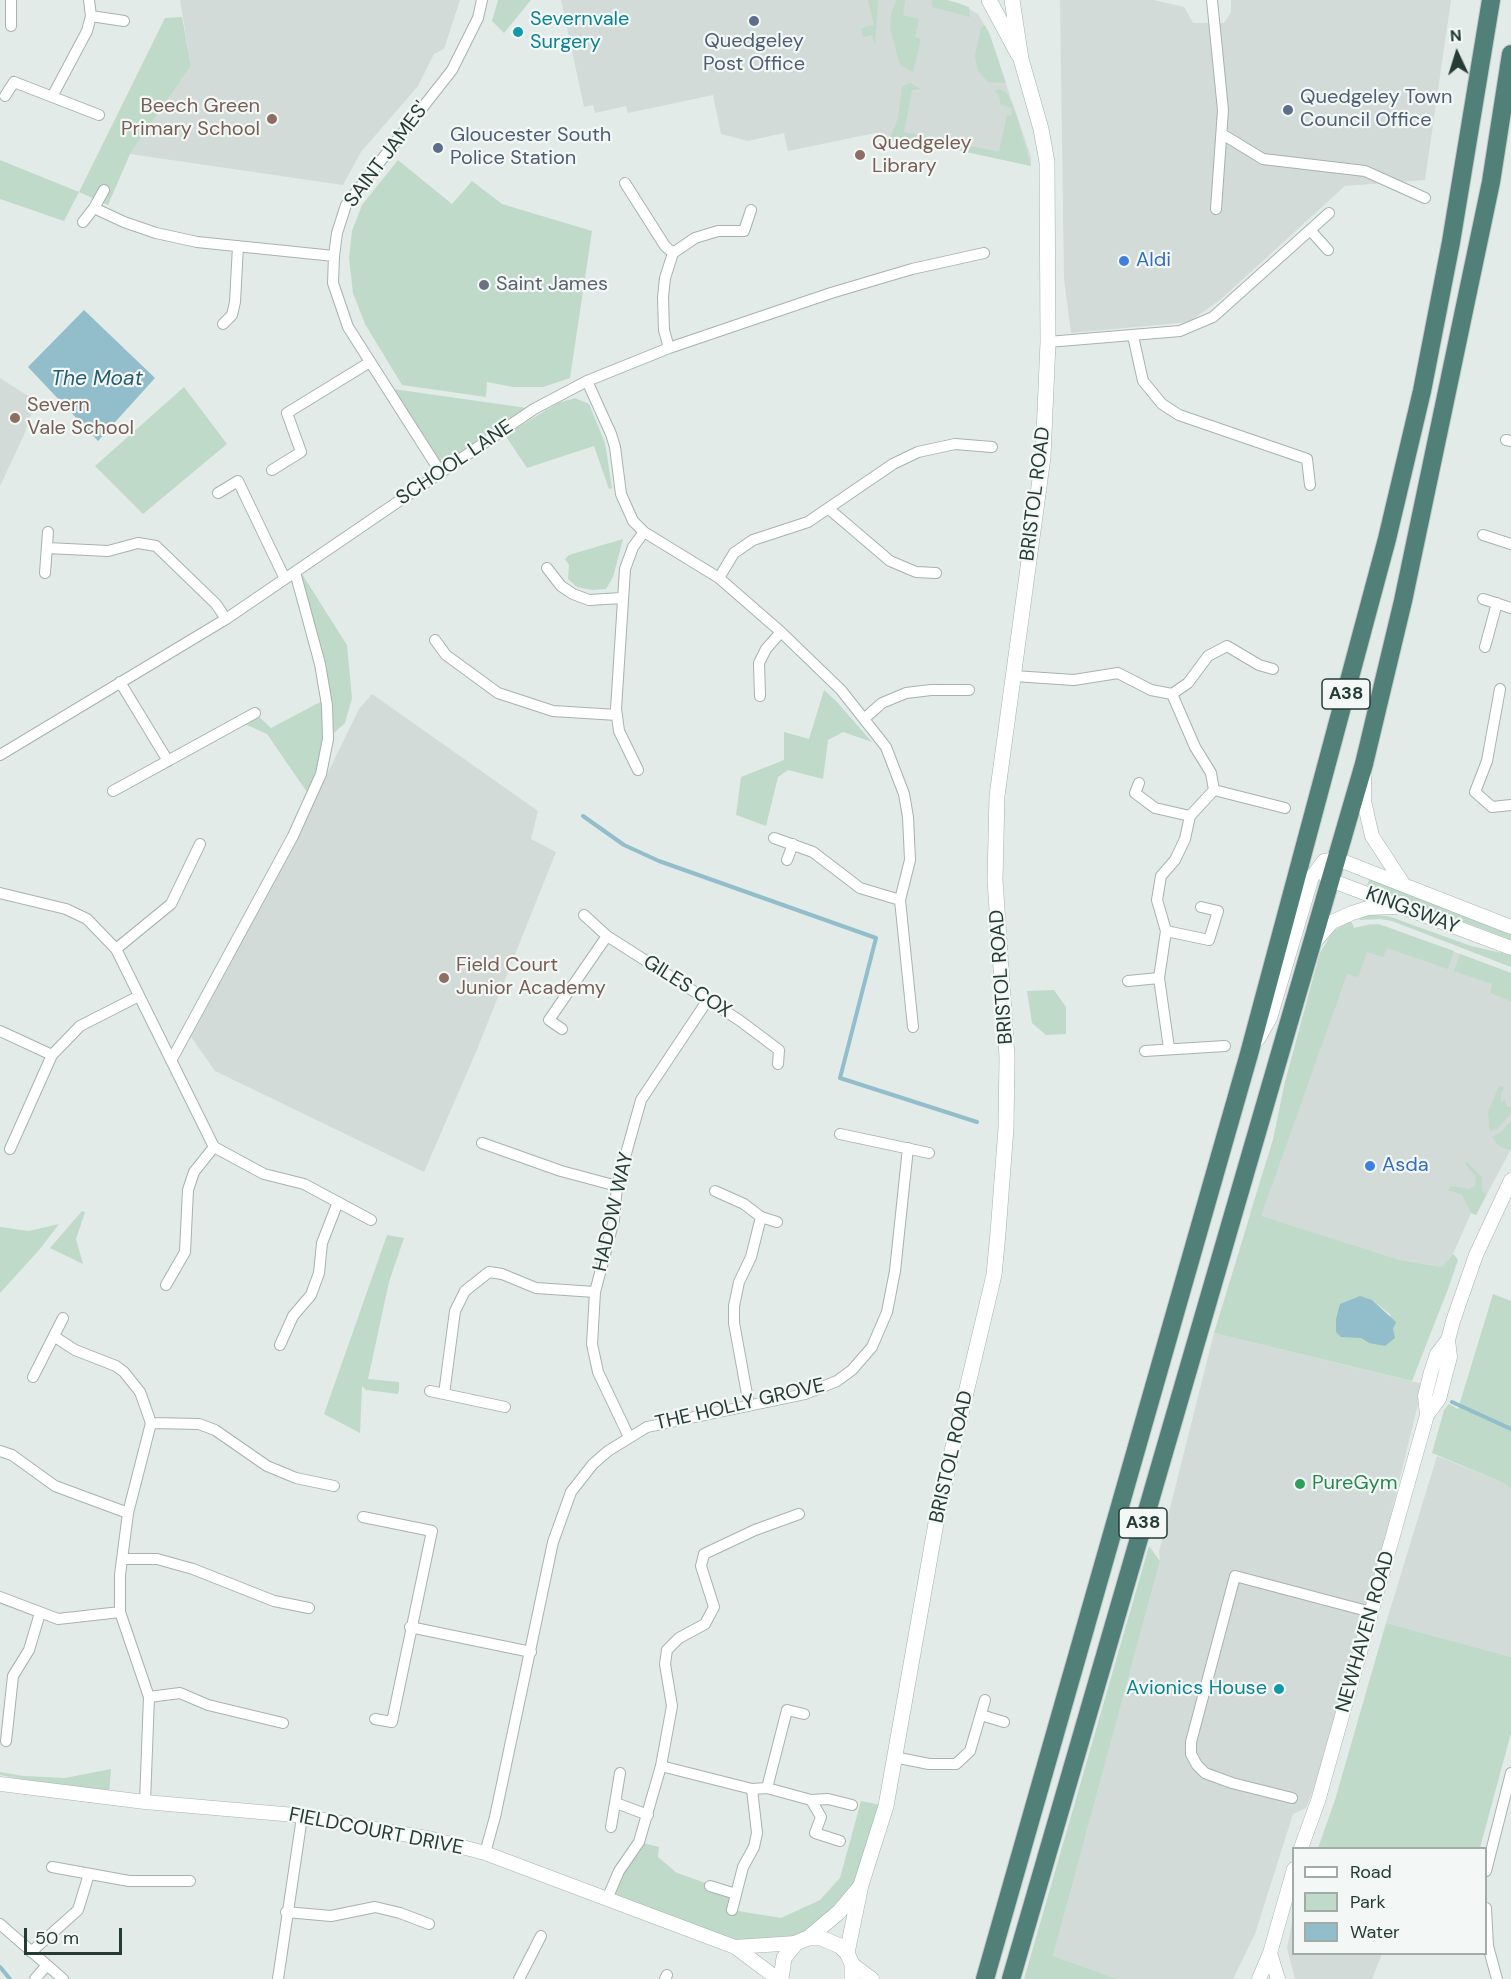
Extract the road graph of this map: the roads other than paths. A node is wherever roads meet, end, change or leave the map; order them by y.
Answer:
1 (11, 0) edge
2 (89, 0) edge
3 (482, 0) edge
4 (989, 0) edge
5 (1012, 0) edge
6 (1212, 0) edge
7 (1491, 0) edge
8 (91, 16) junction
9 (124, 21) dead end
10 (11, 26) dead end
11 (1511, 54) edge
12 (1021, 59) junction
13 (53, 95) junction
14 (5, 96) dead end
15 (99, 115) dead end
16 (1222, 134) junction
17 (625, 183) dead end
18 (104, 190) dead end
19 (1425, 198) dead end
20 (94, 208) junction
21 (1216, 209) dead end
22 (752, 210) dead end
23 (1329, 213) dead end
24 (83, 222) dead end
25 (1311, 231) junction
26 (238, 246) junction
27 (950, 248) dead end
28 (1328, 250) dead end
29 (673, 253) junction
30 (984, 253) dead end
31 (334, 256) junction
32 (952, 260) junction
33 (223, 324) dead end
34 (1133, 336) junction
35 (1048, 342) junction
36 (669, 348) junction
37 (370, 362) junction
38 (586, 381) junction
39 (992, 447) dead end
40 (273, 470) dead end
41 (441, 473) junction
42 (1310, 485) dead end
43 (218, 493) dead end
44 (829, 509) junction
45 (48, 532) dead end
46 (644, 532) junction
47 (1483, 535) dead end
48 (1511, 544) edge
49 (47, 548) junction
50 (547, 568) dead end
51 (295, 572) junction
52 (45, 573) dead end
53 (936, 573) dead end
54 (718, 578) junction
55 (285, 579) junction
56 (1511, 596) edge
57 (622, 598) junction
58 (1483, 599) dead end
59 (1505, 606) edge
60 (226, 619) junction
61 (781, 632) junction
62 (435, 640) dead end
63 (1485, 647) dead end
64 (1273, 669) dead end
65 (1014, 676) junction
66 (120, 682) junction
67 (1500, 689) dead end
68 (969, 690) dead end
69 (1172, 694) junction
70 (760, 696) dead end
71 (255, 713) dead end
72 (617, 715) junction
73 (865, 718) junction
74 (0, 755) edge
75 (168, 761) junction
76 (1364, 764) junction
77 (638, 771) dead end
78 (1139, 783) dead end
79 (1214, 790) junction
80 (113, 791) dead end
81 (1511, 805) edge
82 (1285, 808) dead end
83 (1190, 816) junction
84 (774, 838) dead end
85 (200, 844) dead end
86 (793, 844) junction
87 (1304, 848) junction
88 (1337, 859) junction
89 (787, 860) dead end
90 (1324, 874) junction
91 (1402, 882) junction
92 (0, 893) edge
93 (900, 900) junction
94 (1202, 907) dead end
95 (1404, 907) junction
96 (584, 915) dead end
97 (1511, 927) edge
98 (1166, 931) junction
99 (608, 936) junction
100 (1313, 944) junction
101 (1511, 948) edge
102 (116, 949) junction
103 (1159, 978) junction
104 (1128, 981) dead end
105 (139, 996) junction
106 (707, 1001) junction
107 (914, 1027) dead end
108 (562, 1029) dead end
109 (0, 1031) edge
110 (1225, 1046) dead end
111 (1169, 1048) junction
112 (1145, 1051) dead end
113 (1249, 1054) junction
114 (52, 1055) junction
115 (172, 1059) junction
116 (778, 1064) dead end
117 (840, 1134) dead end
118 (482, 1143) dead end
119 (214, 1147) junction
120 (908, 1148) junction
121 (10, 1149) dead end
122 (929, 1153) dead end
123 (1511, 1180) edge
124 (617, 1186) junction
125 (715, 1191) dead end
126 (338, 1202) junction
127 (761, 1217) junction
128 (371, 1220) dead end
129 (777, 1222) dead end
130 (166, 1285) dead end
131 (595, 1292) junction
132 (63, 1318) dead end
133 (55, 1337) junction
134 (280, 1345) dead end
135 (33, 1377) dead end
136 (430, 1391) dead end
137 (444, 1394) junction
138 (749, 1405) junction
139 (505, 1407) dead end
140 (151, 1423) junction
141 (629, 1437) junction
142 (0, 1451) edge
143 (334, 1486) dead end
144 (128, 1513) junction
145 (799, 1514) dead end
146 (363, 1517) dead end
147 (122, 1559) junction
148 (0, 1597) edge
149 (309, 1608) dead end
150 (120, 1612) junction
151 (1371, 1612) junction
152 (40, 1613) junction
153 (410, 1627) junction
154 (531, 1652) junction
155 (149, 1697) junction
156 (985, 1700) dead end
157 (804, 1714) dead end
158 (981, 1715) junction
159 (375, 1719) dead end
160 (1004, 1722) dead end
161 (283, 1723) dead end
162 (6, 1741) dead end
163 (894, 1757) junction
164 (661, 1766) junction
165 (620, 1773) dead end
166 (1510, 1778) edge
167 (0, 1784) edge
168 (767, 1788) junction
169 (752, 1789) junction
170 (1292, 1798) dead end
171 (811, 1800) junction
172 (145, 1802) junction
173 (616, 1803) junction
174 (852, 1805) dead end
175 (648, 1815) junction
176 (302, 1817) junction
177 (611, 1827) dead end
178 (840, 1841) dead end
179 (1301, 1847) edge
180 (485, 1853) junction
181 (1487, 1864) edge
182 (52, 1867) dead end
183 (1292, 1872) edge
184 (89, 1874) junction
185 (190, 1881) dead end
186 (861, 1886) junction
187 (710, 1887) dead end
188 (736, 1894) junction
189 (607, 1899) junction
190 (732, 1910) dead end
191 (286, 1912) junction
192 (0, 1924) edge
193 (429, 1924) dead end
194 (1487, 1933) edge
195 (541, 1936) dead end
196 (802, 1940) junction
197 (735, 1947) junction
198 (31, 1952) junction
199 (1269, 1953) junction
200 (47, 1965) junction
201 (850, 1965) edge
202 (34, 1979) edge
203 (63, 1979) edge
204 (278, 1979) edge
205 (519, 1979) edge
206 (780, 1979) edge
207 (872, 1979) edge
208 (985, 1979) edge
209 (1011, 1979) edge
210 (1258, 1979) edge
211 (1278, 1979) edge
212 (1497, 1979) edge

1 - 10 street
2 - 8 street
3 - 31 street, SAINT JAMES'
4 - 12 main road, BRISTOL ROAD
5 - 12 main road, BRISTOL ROAD
6 - 16 street
7 - 87 highway, A38
8 - 9 street
8 - 13 street
11 - 76 highway, A38
12 - 35 main road, BRISTOL ROAD
13 - 14 street
13 - 15 street
16 - 19 street
16 - 21 street
17 - 29 street
18 - 20 street
20 - 24 street
20 - 26 street
22 - 29 street
23 - 25 street
25 - 28 street
25 - 34 street
26 - 31 street
26 - 33 street
27 - 32 street
29 - 36 street
30 - 32 street, SCHOOL LANE
31 - 37 street, SAINT JAMES'
32 - 36 street, SCHOOL LANE
34 - 35 street
34 - 42 street
35 - 65 main road, BRISTOL ROAD
36 - 38 street, SCHOOL LANE
37 - 40 street
37 - 41 street, SAINT JAMES'
38 - 41 street, SCHOOL LANE
38 - 46 street
39 - 44 street
41 - 51 street, SCHOOL LANE
43 - 55 street
44 - 53 street
44 - 54 street
45 - 49 street
46 - 54 street
46 - 57 street
47 - 48 street
49 - 52 street
49 - 60 street
50 - 57 street
51 - 55 street, SCHOOL LANE
51 - 115 street
54 - 61 street
55 - 60 street, SCHOOL LANE
56 - 59 street
57 - 72 street
58 - 59 street
59 - 63 street
60 - 66 street, SCHOOL LANE
61 - 70 street
61 - 73 street
62 - 72 street
64 - 69 street
65 - 69 street
65 - 163 main road, BRISTOL ROAD
66 - 74 street, SCHOOL LANE
66 - 75 street
67 - 81 street
68 - 73 street
69 - 79 street
71 - 75 street
72 - 77 street
73 - 93 street
75 - 80 street
76 - 88 highway, A38
76 - 91 street
78 - 83 street
79 - 82 street
79 - 83 street
83 - 98 street
84 - 86 street
85 - 102 street
86 - 89 street
86 - 93 street
87 - 90 street
87 - 113 highway, A38
88 - 90 highway, A38
88 - 91 street, KINGSWAY
90 - 95 street, KINGSWAY
90 - 100 highway, A38
90 - 113 street
91 - 97 street, KINGSWAY
92 - 102 street
93 - 107 street
94 - 98 street
95 - 100 street
95 - 101 street, KINGSWAY
96 - 99 street, GILES COX
98 - 103 street
99 - 106 street, GILES COX
99 - 108 street
100 - 209 highway, A38
102 - 105 street
103 - 104 street
103 - 111 street
105 - 114 street
105 - 115 street
106 - 116 street, GILES COX
106 - 124 street, HADOW WAY
109 - 114 street
110 - 111 street
111 - 112 street
113 - 208 highway, A38
114 - 121 street
115 - 119 street
117 - 120 street
118 - 124 street
119 - 126 street
119 - 130 street
120 - 122 street
120 - 138 street, THE HOLLY GROVE
123 - 151 street, NEWHAVEN ROAD
124 - 131 street, HADOW WAY
125 - 127 street
126 - 128 street
126 - 134 street
127 - 129 street
127 - 138 street
131 - 137 street
131 - 141 street, HADOW WAY
132 - 133 street
133 - 135 street
133 - 140 street
136 - 137 street
137 - 139 street
138 - 141 street, THE HOLLY GROVE
140 - 143 street
140 - 144 street
141 - 154 street, THE HOLLY GROVE
142 - 144 street
144 - 147 street
145 - 164 street
146 - 153 street
147 - 149 street
147 - 150 street
148 - 152 street
150 - 152 street
150 - 155 street
151 - 170 street
151 - 179 street, NEWHAVEN ROAD
152 - 162 street
153 - 154 street
153 - 159 street
154 - 180 street, THE HOLLY GROVE
155 - 161 street
155 - 172 street
156 - 158 street
157 - 168 street
158 - 160 street
158 - 163 street
163 - 186 main road, BRISTOL ROAD
164 - 169 street
164 - 175 street
165 - 173 street
166 - 181 street
167 - 172 street, FIELDCOURT DRIVE
168 - 169 street
168 - 171 street
169 - 188 street
171 - 174 street
171 - 178 street
172 - 176 street, FIELDCOURT DRIVE
173 - 175 street
173 - 177 street
175 - 189 street
176 - 180 street, FIELDCOURT DRIVE
176 - 191 street
180 - 189 street, FIELDCOURT DRIVE
182 - 184 street
183 - 199 street
184 - 185 street
184 - 198 street
186 - 196 main road, BRISTOL ROAD
186 - 201 main road, BRISTOL ROAD
187 - 188 street
188 - 190 street
189 - 197 street, FIELDCOURT DRIVE
191 - 193 street
191 - 204 street
192 - 198 street
194 - 212 street
195 - 205 street
196 - 197 street, FIELDCOURT DRIVE
196 - 201 main road
196 - 206 main road
197 - 206 street, FIELDCOURT DRIVE
198 - 200 street
199 - 210 street
199 - 211 street
200 - 202 street
200 - 203 street
201 - 207 street

